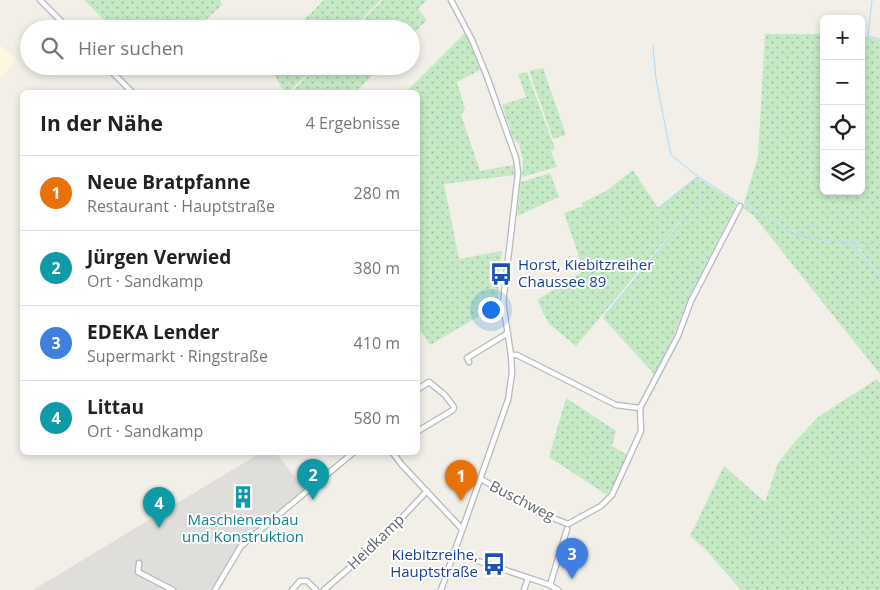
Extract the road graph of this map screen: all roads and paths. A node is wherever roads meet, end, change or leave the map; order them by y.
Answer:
1 (40, 0) edge
2 (451, 0) edge
3 (60, 20) edge
4 (115, 75) edge
5 (130, 90) edge
6 (740, 206) dead end
7 (508, 334) junction
8 (511, 354) junction
9 (469, 362) dead end
10 (420, 388) edge
11 (640, 408) junction
12 (420, 430) edge
13 (350, 455) edge
14 (394, 455) edge
15 (481, 479) junction
16 (427, 491) junction
17 (462, 529) junction
18 (567, 529) dead end
19 (454, 553) junction
20 (139, 563) dead end
21 (528, 578) junction
22 (550, 585) junction
23 (173, 590) edge
24 (215, 590) edge
25 (292, 590) edge
26 (316, 590) edge
27 (324, 590) edge
28 (441, 590) edge
29 (524, 590) edge
30 (558, 590) edge

1 - 3 street
2 - 7 street
4 - 5 street
6 - 11 street, Buschweg
7 - 8 street
7 - 9 street
8 - 11 street
8 - 15 street
10 - 12 street
11 - 15 street, Buschweg
13 - 24 street
14 - 16 street
15 - 17 street
16 - 17 street
16 - 27 street, Heidkamp
17 - 19 street
18 - 22 street
19 - 21 street
19 - 28 street
20 - 23 street
21 - 22 street
21 - 29 street
22 - 30 street
25 - 26 street

